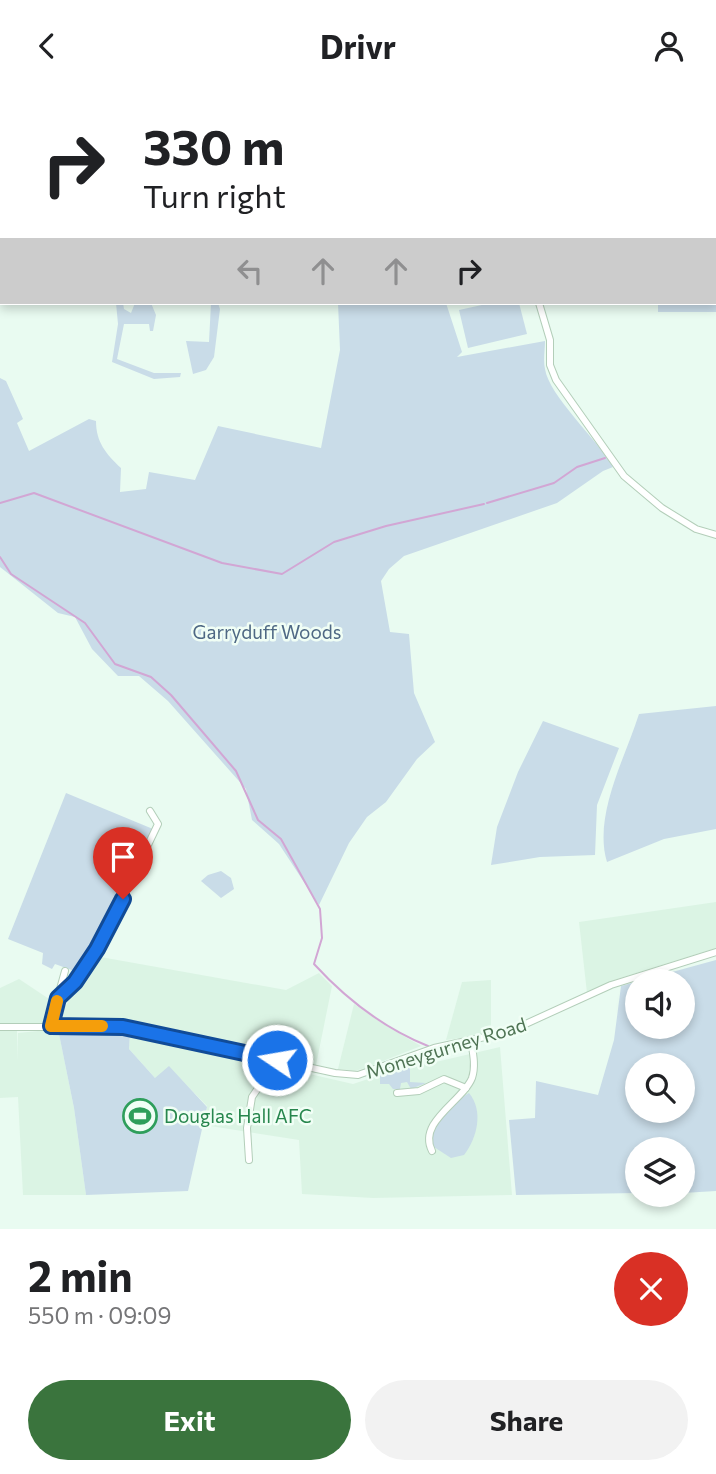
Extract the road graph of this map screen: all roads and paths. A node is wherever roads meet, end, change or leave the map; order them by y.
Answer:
1 (540, 305) edge
2 (716, 535) edge
3 (150, 811) dead end
4 (716, 952) edge
5 (65, 971) dead end
6 (58, 998) junction
7 (51, 1026) junction
8 (0, 1027) edge
9 (471, 1041) junction
10 (277, 1060) junction
11 (405, 1084) dead end
12 (466, 1088) junction
13 (432, 1151) dead end
14 (249, 1160) dead end

1 - 2 street
3 - 6 street
4 - 9 street, Moneygurney Road
5 - 6 street
6 - 7 street
7 - 8 street, Moneygurney Road
7 - 10 street, Moneygurney Road
9 - 10 street, Moneygurney Road
9 - 12 street
10 - 14 street
11 - 12 street
12 - 13 street

